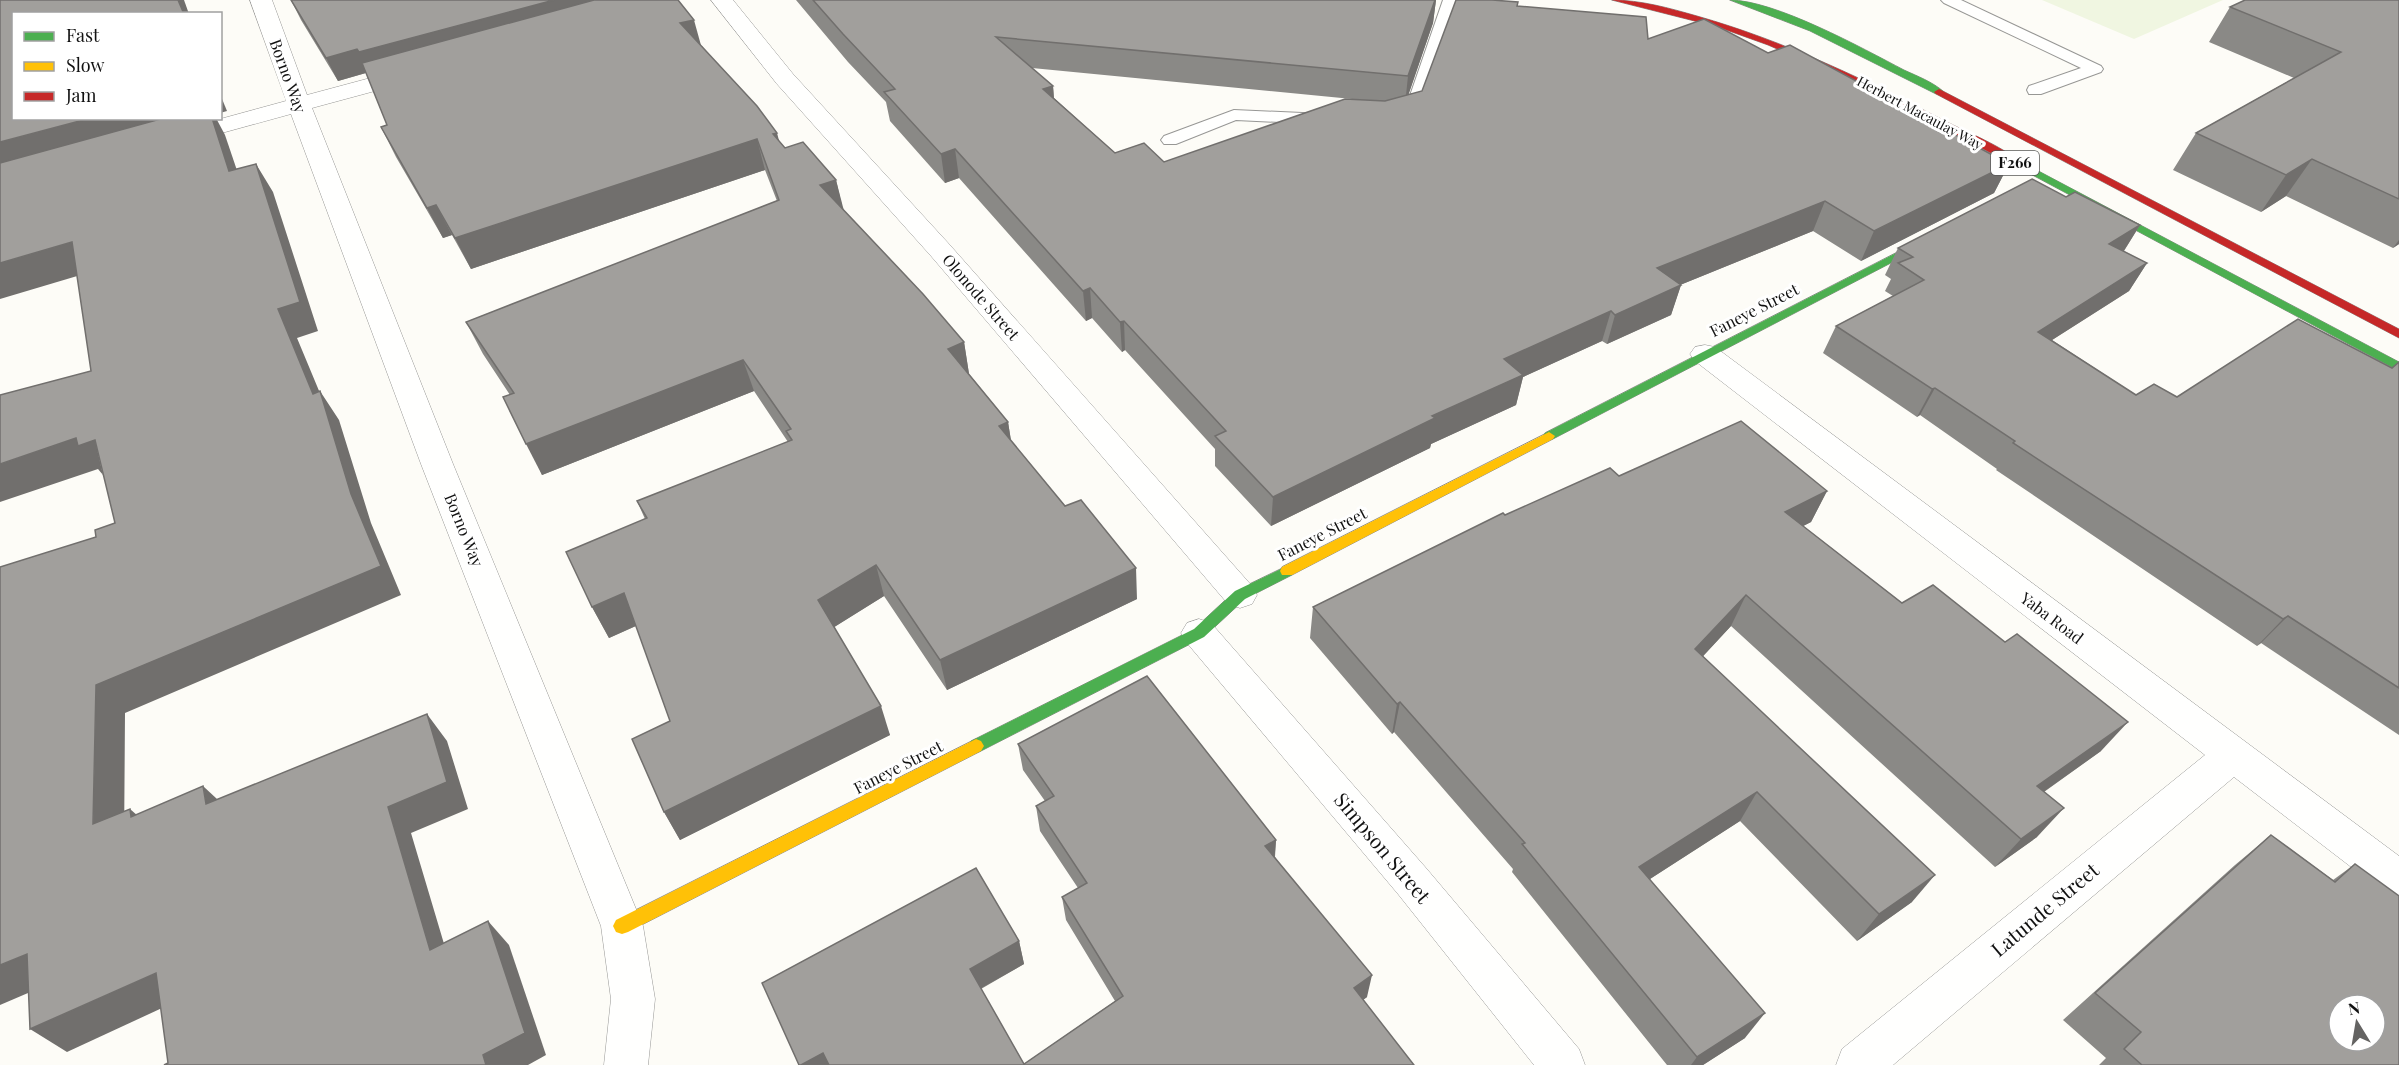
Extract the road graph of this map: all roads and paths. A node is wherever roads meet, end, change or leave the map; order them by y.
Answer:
1 (261, 0) edge
2 (722, 0) edge
3 (1450, 0) edge
4 (1616, 0) edge
5 (1734, 0) edge
6 (1949, 0) edge
7 (1768, 5) edge
8 (437, 67) edge
9 (2035, 90) dead end
10 (299, 106) junction
11 (1391, 119) edge
12 (1336, 120) edge
13 (1170, 140) dead end
14 (161, 143) edge
15 (1949, 229) edge
16 (2399, 333) edge
17 (1705, 354) junction
18 (2399, 367) edge
19 (1240, 595) junction
20 (1199, 633) junction
21 (2233, 755) junction
22 (2399, 880) edge
23 (622, 926) junction
24 (626, 1065) edge
25 (1563, 1065) edge
26 (1858, 1065) edge

1 - 10 street, Borno Way
2 - 19 street, Olonode Street
3 - 11 lane
4 - 18 main road, Herbert Macaulay Way / F266
5 - 7 main road, Herbert Macaulay Way / F266
6 - 9 lane
7 - 16 main road, Herbert Macaulay Way / F266
8 - 10 street
10 - 14 street
10 - 23 street, Borno Way
12 - 13 lane
15 - 17 main road, Faneye Street
17 - 19 main road, Faneye Street
17 - 21 street, Yaba Road
19 - 20 main road, Faneye Street
20 - 23 main road, Faneye Street
20 - 25 street, Simpson Street
21 - 22 street, Yaba Road
21 - 26 street, Latunde Street
23 - 24 street, Borno Way

